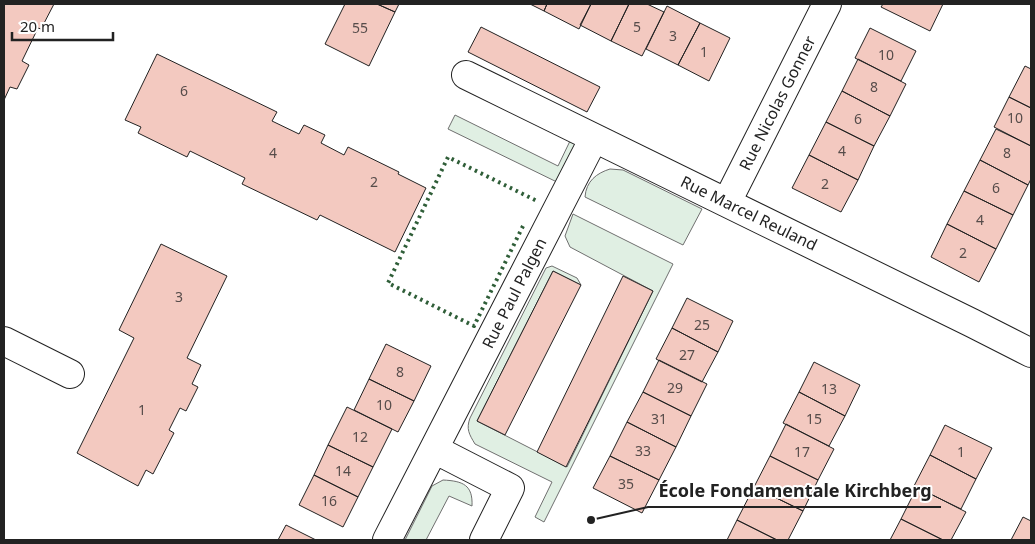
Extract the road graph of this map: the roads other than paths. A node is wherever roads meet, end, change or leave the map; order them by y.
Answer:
1 (827, 4) edge
2 (466, 75) dead end
3 (594, 138) junction
4 (727, 202) junction
5 (4, 341) edge
6 (1031, 353) edge
7 (70, 374) dead end
8 (434, 449) junction
9 (387, 540) edge
10 (484, 540) edge

1 - 4 street, Rue Nicolas Gonner
2 - 3 street, Rue Marcel Reuland
3 - 4 street, Rue Marcel Reuland
3 - 8 street, Rue Paul Palgen
4 - 6 street, Rue Marcel Reuland
5 - 7 street
8 - 9 street, Rue Paul Palgen
8 - 10 street

